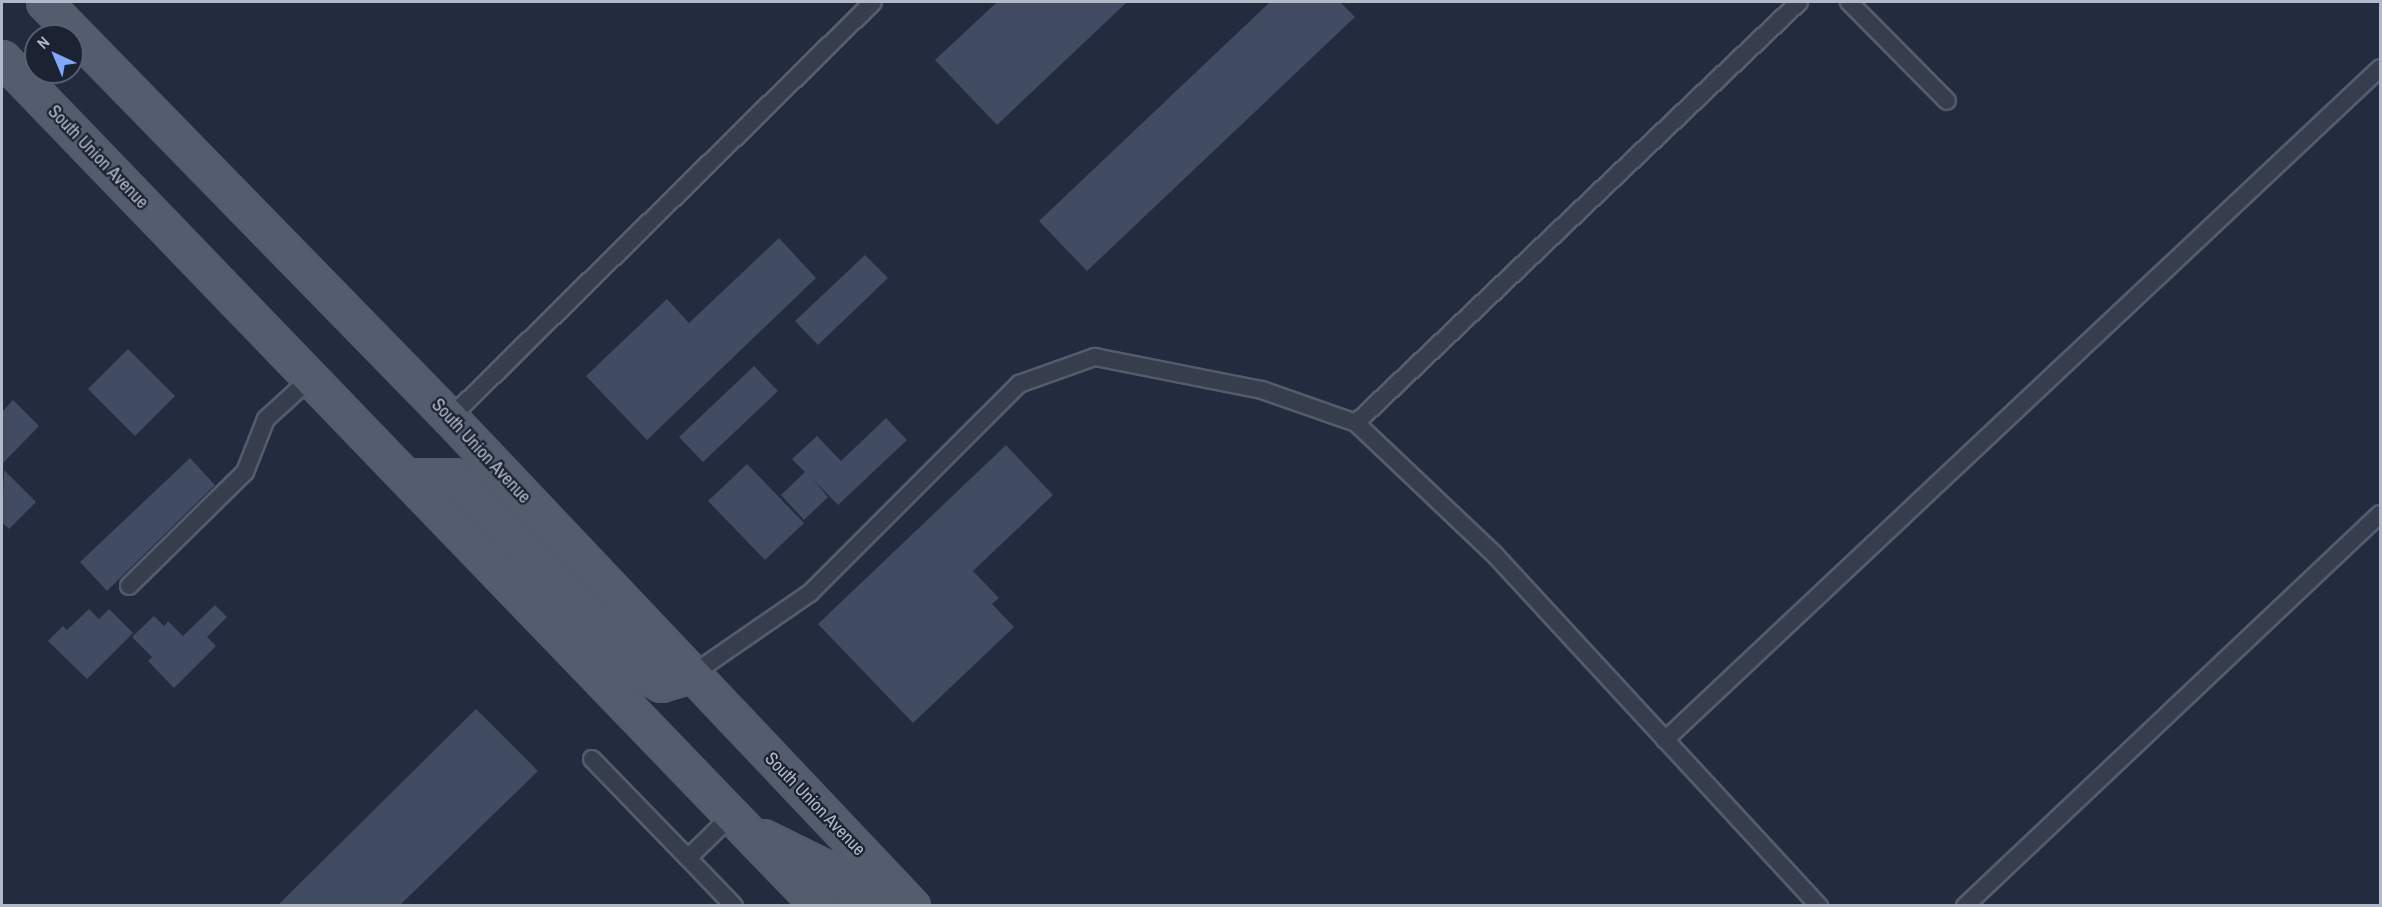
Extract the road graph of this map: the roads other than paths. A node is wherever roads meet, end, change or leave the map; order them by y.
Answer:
1 (44, 2) edge
2 (873, 2) edge
3 (1799, 2) edge
4 (1849, 2) edge
5 (2, 57) edge
6 (2380, 68) edge
7 (1947, 101) dead end
8 (311, 378) junction
9 (450, 418) junction
10 (1356, 423) junction
11 (405, 476) junction
12 (2380, 514) edge
13 (129, 585) dead end
14 (691, 675) junction
15 (1665, 740) junction
16 (592, 759) dead end
17 (738, 821) junction
18 (688, 858) junction
19 (734, 906) edge
20 (819, 906) edge
21 (868, 906) edge
22 (912, 906) edge
23 (1819, 906) edge
24 (1965, 906) edge

1 - 9 main road, South Union Avenue
2 - 9 lane
3 - 10 lane
4 - 7 lane
5 - 8 main road, South Union Avenue
6 - 15 lane
8 - 11 main road, South Union Avenue
8 - 13 lane
9 - 14 main road, South Union Avenue
10 - 14 lane
10 - 15 lane
11 - 14 main road
11 - 17 main road, South Union Avenue
12 - 24 lane
14 - 22 main road, South Union Avenue
15 - 23 lane
16 - 18 lane
17 - 18 lane
17 - 20 main road, South Union Avenue
17 - 21 main road
18 - 19 lane

